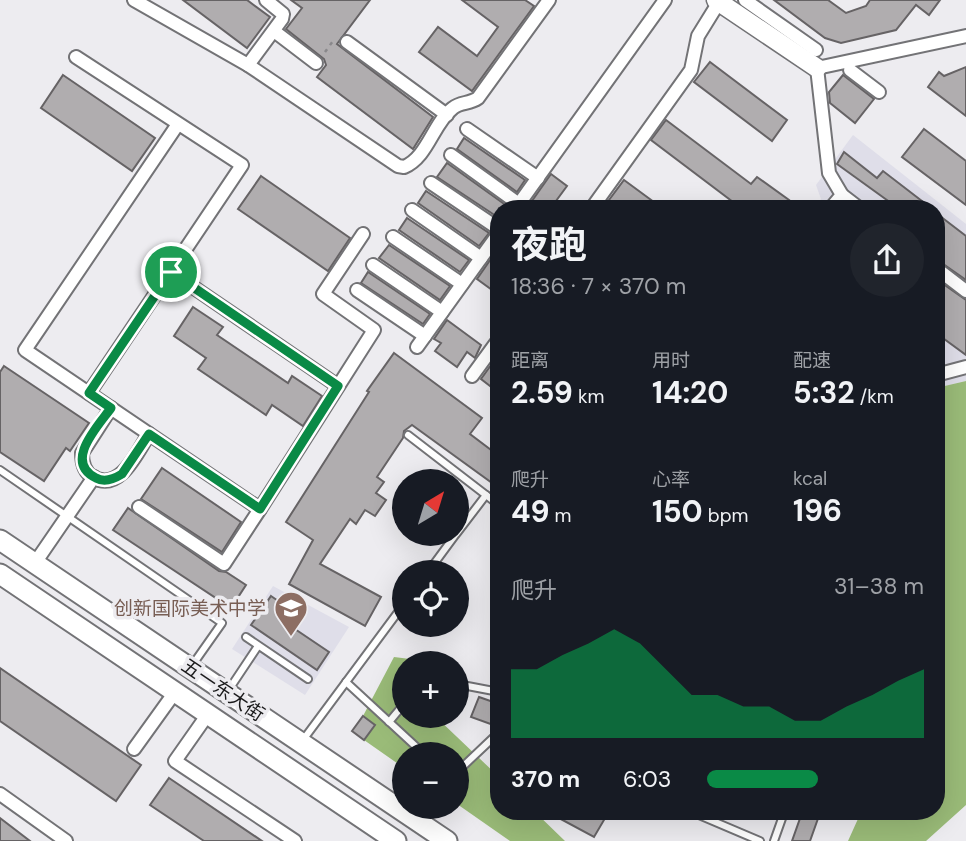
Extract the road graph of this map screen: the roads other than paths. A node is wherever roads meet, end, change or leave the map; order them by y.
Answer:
1 (134, 0) edge
2 (266, 0) edge
3 (549, 0) edge
4 (665, 0) edge
5 (745, 0) edge
6 (717, 1) edge
7 (274, 31) junction
8 (966, 36) edge
9 (348, 42) road end
10 (816, 50) dead end
11 (76, 57) dead end
12 (871, 57) junction
13 (316, 63) road end
14 (248, 65) junction
15 (817, 68) junction
16 (850, 70) dead end
17 (867, 83) junction
18 (878, 92) dead end
19 (447, 115) junction
20 (178, 124) junction
21 (467, 129) dead end
22 (451, 155) dead end
23 (538, 178) junction
24 (431, 183) dead end
25 (842, 195) junction
26 (510, 200) edge
27 (522, 200) edge
28 (598, 200) edge
29 (838, 200) edge
30 (849, 200) edge
31 (412, 210) dead end
32 (490, 225) edge
33 (363, 234) dead end
34 (393, 237) dead end
35 (490, 244) edge
36 (481, 258) junction
37 (373, 265) dead end
38 (171, 272) junction
39 (945, 275) edge
40 (462, 284) junction
41 (357, 290) dead end
42 (966, 291) edge
43 (442, 312) junction
44 (490, 351) edge
45 (966, 367) edge
46 (945, 373) edge
47 (472, 376) dead end
48 (338, 386) junction
49 (89, 393) junction
50 (111, 408) junction
51 (149, 434) junction
52 (408, 435) dead end
53 (0, 470) edge
54 (94, 477) junction
55 (486, 495) junction
56 (490, 498) edge
57 (139, 507) dead end
58 (260, 509) junction
59 (66, 516) junction
60 (469, 518) edge
61 (0, 540) edge
62 (448, 546) edge
63 (437, 560) edge
64 (35, 563) junction
65 (0, 574) edge
66 (392, 620) edge
67 (246, 637) dead end
68 (258, 646) junction
69 (190, 668) junction
70 (308, 679) dead end
71 (346, 682) junction
72 (469, 686) edge
73 (490, 690) edge
74 (175, 692) junction
75 (227, 693) junction
76 (208, 714) junction
77 (392, 718) edge
78 (388, 722) junction
79 (490, 741) edge
80 (410, 742) edge
81 (301, 743) junction
82 (134, 750) dead end
83 (469, 761) edge
84 (0, 794) edge
85 (711, 820) edge
86 (781, 820) edge
87 (66, 841) edge
88 (295, 841) edge
89 (396, 841) edge
90 (447, 841) edge
91 (760, 841) edge
92 (774, 841) edge

1 - 14 street
2 - 7 street
3 - 19 street
4 - 23 street
5 - 10 street
6 - 15 street
6 - 28 street
7 - 13 street
7 - 14 street
8 - 12 street
9 - 19 street
11 - 20 street
12 - 15 street
12 - 17 street
14 - 19 street
15 - 25 street
16 - 17 street
17 - 18 street
20 - 38 street
20 - 49 street
21 - 23 street
22 - 26 street
23 - 27 street
24 - 32 street
25 - 29 street
25 - 30 street
31 - 36 street
33 - 48 street
34 - 40 street
35 - 36 street
36 - 40 street
37 - 43 street
38 - 48 street
38 - 49 street
39 - 42 street
40 - 43 street
41 - 43 street
44 - 47 street
45 - 46 street
48 - 58 street
49 - 50 street
50 - 51 street
50 - 54 street
51 - 54 street
51 - 58 street
52 - 55 lane
53 - 59 lane
54 - 59 street
55 - 56 lane
55 - 60 lane
57 - 58 street
59 - 64 street
59 - 69 lane
61 - 64 main road, 五一东大街
62 - 63 lane
64 - 69 main road, 五一东大街
65 - 74 main road, 五一东大街
66 - 71 lane
67 - 68 lane
68 - 70 lane
68 - 75 lane
69 - 75 main road, 五一东大街
71 - 78 lane
71 - 81 lane
72 - 73 lane
74 - 76 main road, 五一东大街
74 - 82 street
75 - 81 main road, 五一东大街
76 - 88 street
76 - 89 main road, 五一东大街
77 - 78 lane
78 - 80 lane
79 - 83 lane
81 - 90 main road, 五一东大街
84 - 87 street
85 - 91 lane
86 - 92 lane

